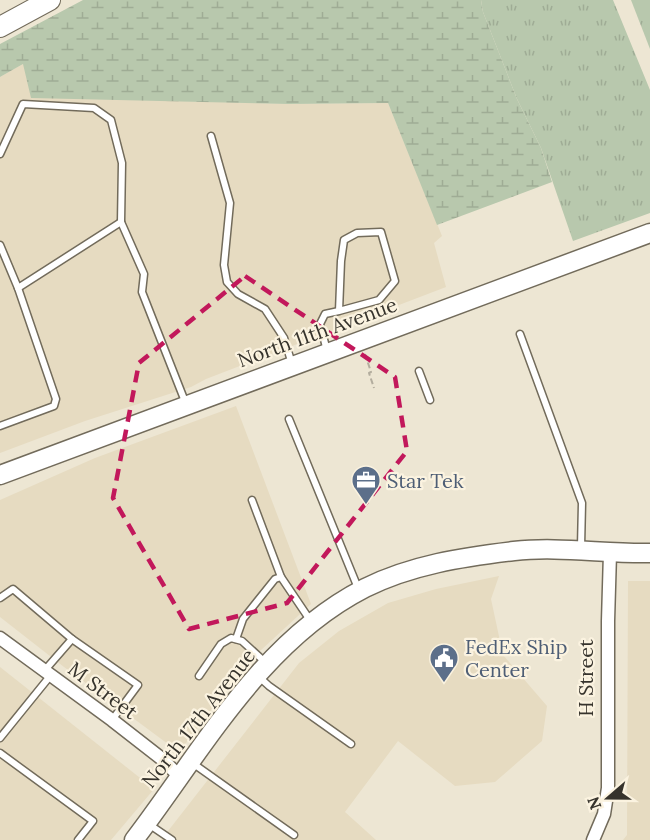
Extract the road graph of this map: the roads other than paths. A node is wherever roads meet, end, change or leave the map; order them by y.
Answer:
1 (50, 0) edge
2 (0, 27) edge
3 (211, 136) dead end
4 (0, 154) edge
5 (122, 222) junction
6 (650, 232) edge
7 (0, 247) edge
8 (18, 288) junction
9 (339, 311) junction
10 (520, 334) dead end
11 (327, 352) junction
12 (292, 365) junction
13 (419, 371) dead end
14 (430, 400) dead end
15 (186, 404) junction
16 (289, 419) dead end
17 (0, 426) edge
18 (0, 475) edge
19 (252, 500) dead end
20 (580, 552) junction
21 (610, 553) junction
22 (650, 553) edge
23 (281, 577) junction
24 (360, 591) junction
25 (0, 598) edge
26 (312, 623) junction
27 (0, 638) edge
28 (72, 639) junction
29 (236, 639) junction
30 (263, 670) junction
31 (48, 673) junction
32 (199, 676) dead end
33 (112, 720) junction
34 (0, 738) edge
35 (351, 744) dead end
36 (0, 753) edge
37 (191, 762) junction
38 (180, 777) junction
39 (147, 823) junction
40 (294, 835) dead end
41 (78, 840) edge
42 (134, 840) edge
43 (172, 840) edge
44 (593, 840) edge

1 - 2 main road
3 - 12 lane
4 - 5 lane
5 - 8 lane
5 - 15 lane
6 - 11 main road, North 11th Avenue
7 - 8 lane
8 - 17 lane
9 - 9 lane
9 - 11 lane
10 - 20 lane
11 - 12 main road, North 11th Avenue
12 - 15 main road, North 11th Avenue
13 - 14 lane
15 - 18 main road, North 11th Avenue
16 - 24 lane
19 - 23 lane
20 - 21 main road, North 17th Avenue
20 - 24 main road, North 17th Avenue
21 - 22 main road
21 - 44 street, H Street
23 - 26 lane
23 - 29 lane
24 - 26 main road, North 17th Avenue
25 - 28 lane
26 - 30 main road, North 17th Avenue
27 - 31 street, M Street
28 - 31 lane
28 - 33 lane
29 - 30 lane
29 - 32 lane
30 - 35 lane
30 - 37 main road, North 17th Avenue
31 - 33 street, M Street
31 - 34 lane
33 - 38 street, M Street
36 - 41 lane
37 - 38 main road, North 17th Avenue
37 - 40 lane
38 - 39 main road, North 17th Avenue
39 - 42 main road, North 17th Avenue
39 - 43 lane

